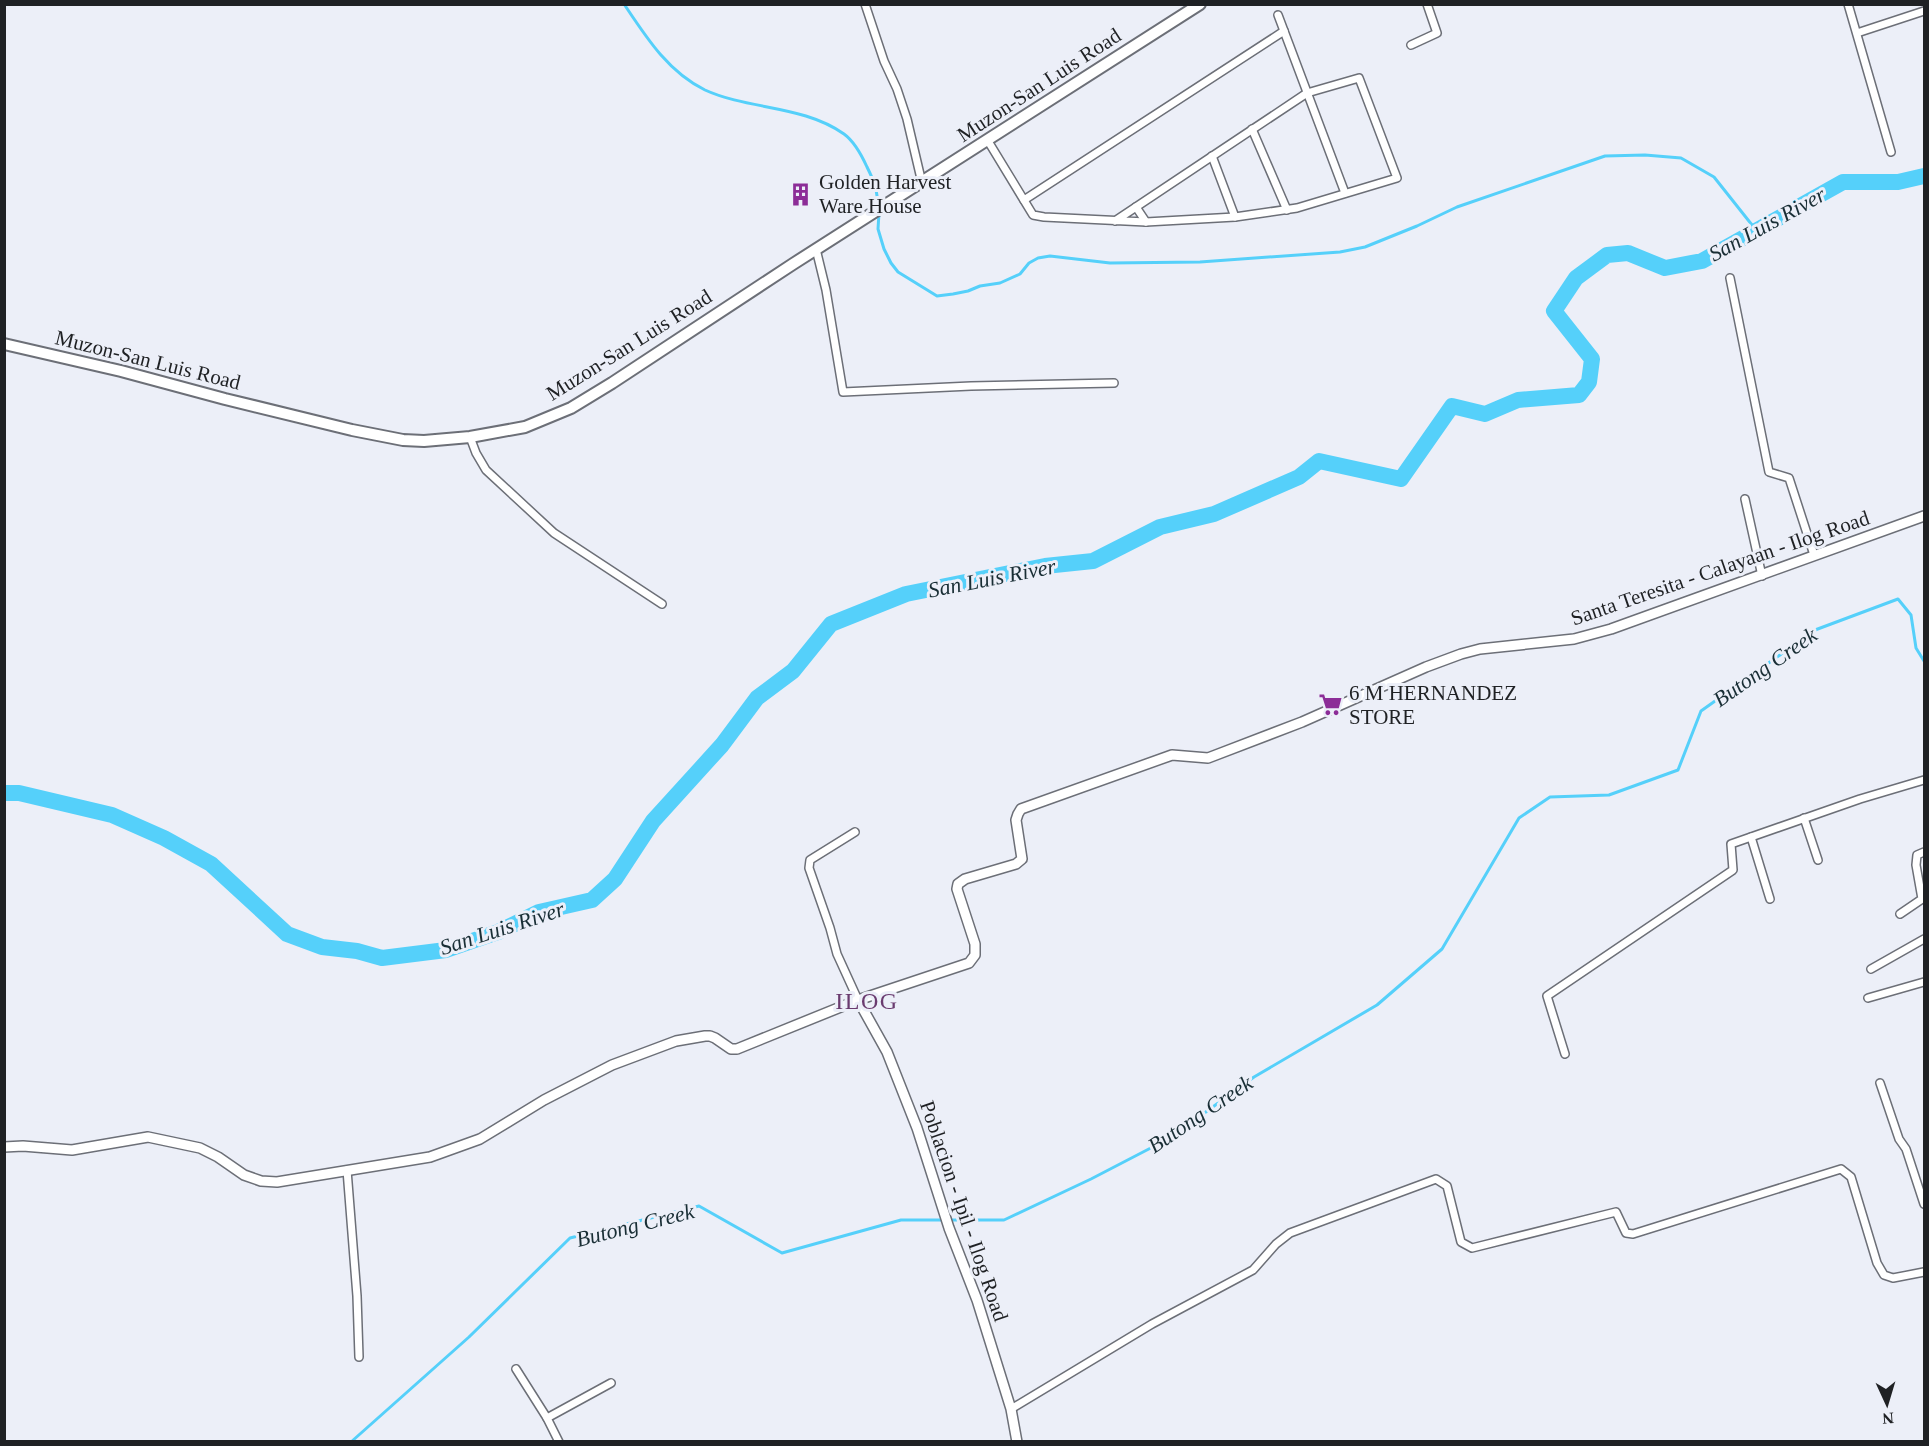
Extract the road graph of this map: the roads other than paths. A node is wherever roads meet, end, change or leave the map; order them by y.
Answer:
1 (865, 4) edge
2 (1200, 4) edge
3 (1427, 4) edge
4 (1848, 4) edge
5 (1924, 10) edge
6 (1278, 15) dead end
7 (1284, 31) junction
8 (1857, 33) junction
9 (1411, 45) dead end
10 (1307, 93) junction
11 (1252, 129) junction
12 (988, 141) junction
13 (1891, 152) dead end
14 (1212, 156) junction
15 (922, 183) junction
16 (1345, 194) junction
17 (1024, 200) junction
18 (1136, 207) junction
19 (1287, 210) junction
20 (1235, 217) junction
21 (1115, 221) junction
22 (1146, 222) junction
23 (816, 249) junction
24 (1730, 278) dead end
25 (4, 344) edge
26 (1114, 383) dead end
27 (470, 437) junction
28 (1745, 499) dead end
29 (1924, 516) edge
30 (1814, 555) junction
31 (1762, 576) junction
32 (662, 604) dead end
33 (1924, 780) edge
34 (1804, 818) junction
35 (855, 832) dead end
36 (1751, 837) junction
37 (1924, 852) edge
38 (1818, 860) dead end
39 (1770, 899) dead end
40 (1900, 914) dead end
41 (1924, 939) edge
42 (1871, 969) dead end
43 (1924, 982) edge
44 (1868, 998) dead end
45 (858, 1000) junction
46 (1565, 1054) dead end
47 (1880, 1083) dead end
48 (4, 1148) edge
49 (347, 1170) junction
50 (1924, 1204) edge
51 (1924, 1274) edge
52 (359, 1357) dead end
53 (516, 1369) dead end
54 (611, 1383) dead end
55 (1011, 1409) junction
56 (547, 1418) junction
57 (559, 1442) edge
58 (1017, 1442) edge

1 - 15 street
2 - 12 main road, Muzon-San Luis Road
3 - 9 street
4 - 8 street
5 - 8 street
6 - 7 street
7 - 10 street
7 - 17 street
8 - 13 street
10 - 11 street
10 - 16 street
10 - 16 street
11 - 14 street
11 - 19 street
12 - 15 main road, Muzon-San Luis Road
12 - 17 street
14 - 18 street
14 - 20 street
15 - 23 main road, Muzon-San Luis Road
16 - 19 street
17 - 21 street
18 - 21 street
18 - 22 street
19 - 20 street
20 - 22 street
21 - 22 street
23 - 26 street
23 - 27 main road, Muzon-San Luis Road
24 - 30 street
25 - 27 main road, Muzon-San Luis Road
27 - 32 street
28 - 31 street
29 - 30 street, Santa Teresita - Calayaan - Ilog Road
30 - 31 street, Santa Teresita - Calayaan - Ilog Road
31 - 45 street, Santa Teresita - Calayaan - Ilog Road
33 - 34 street
34 - 36 street
34 - 38 street
35 - 45 street
36 - 39 street
36 - 46 street
37 - 40 street
41 - 42 street
43 - 44 street
45 - 49 street, Santa Teresita - Calayaan - Ilog Road
45 - 55 street, Poblacion - Ipil - Ilog Road
47 - 50 street
48 - 49 street, Santa Teresita - Calayaan - Ilog Road
49 - 52 street
51 - 55 street
53 - 56 street
54 - 56 street
55 - 58 street, Poblacion - Ipil - Ilog Road
56 - 57 street

